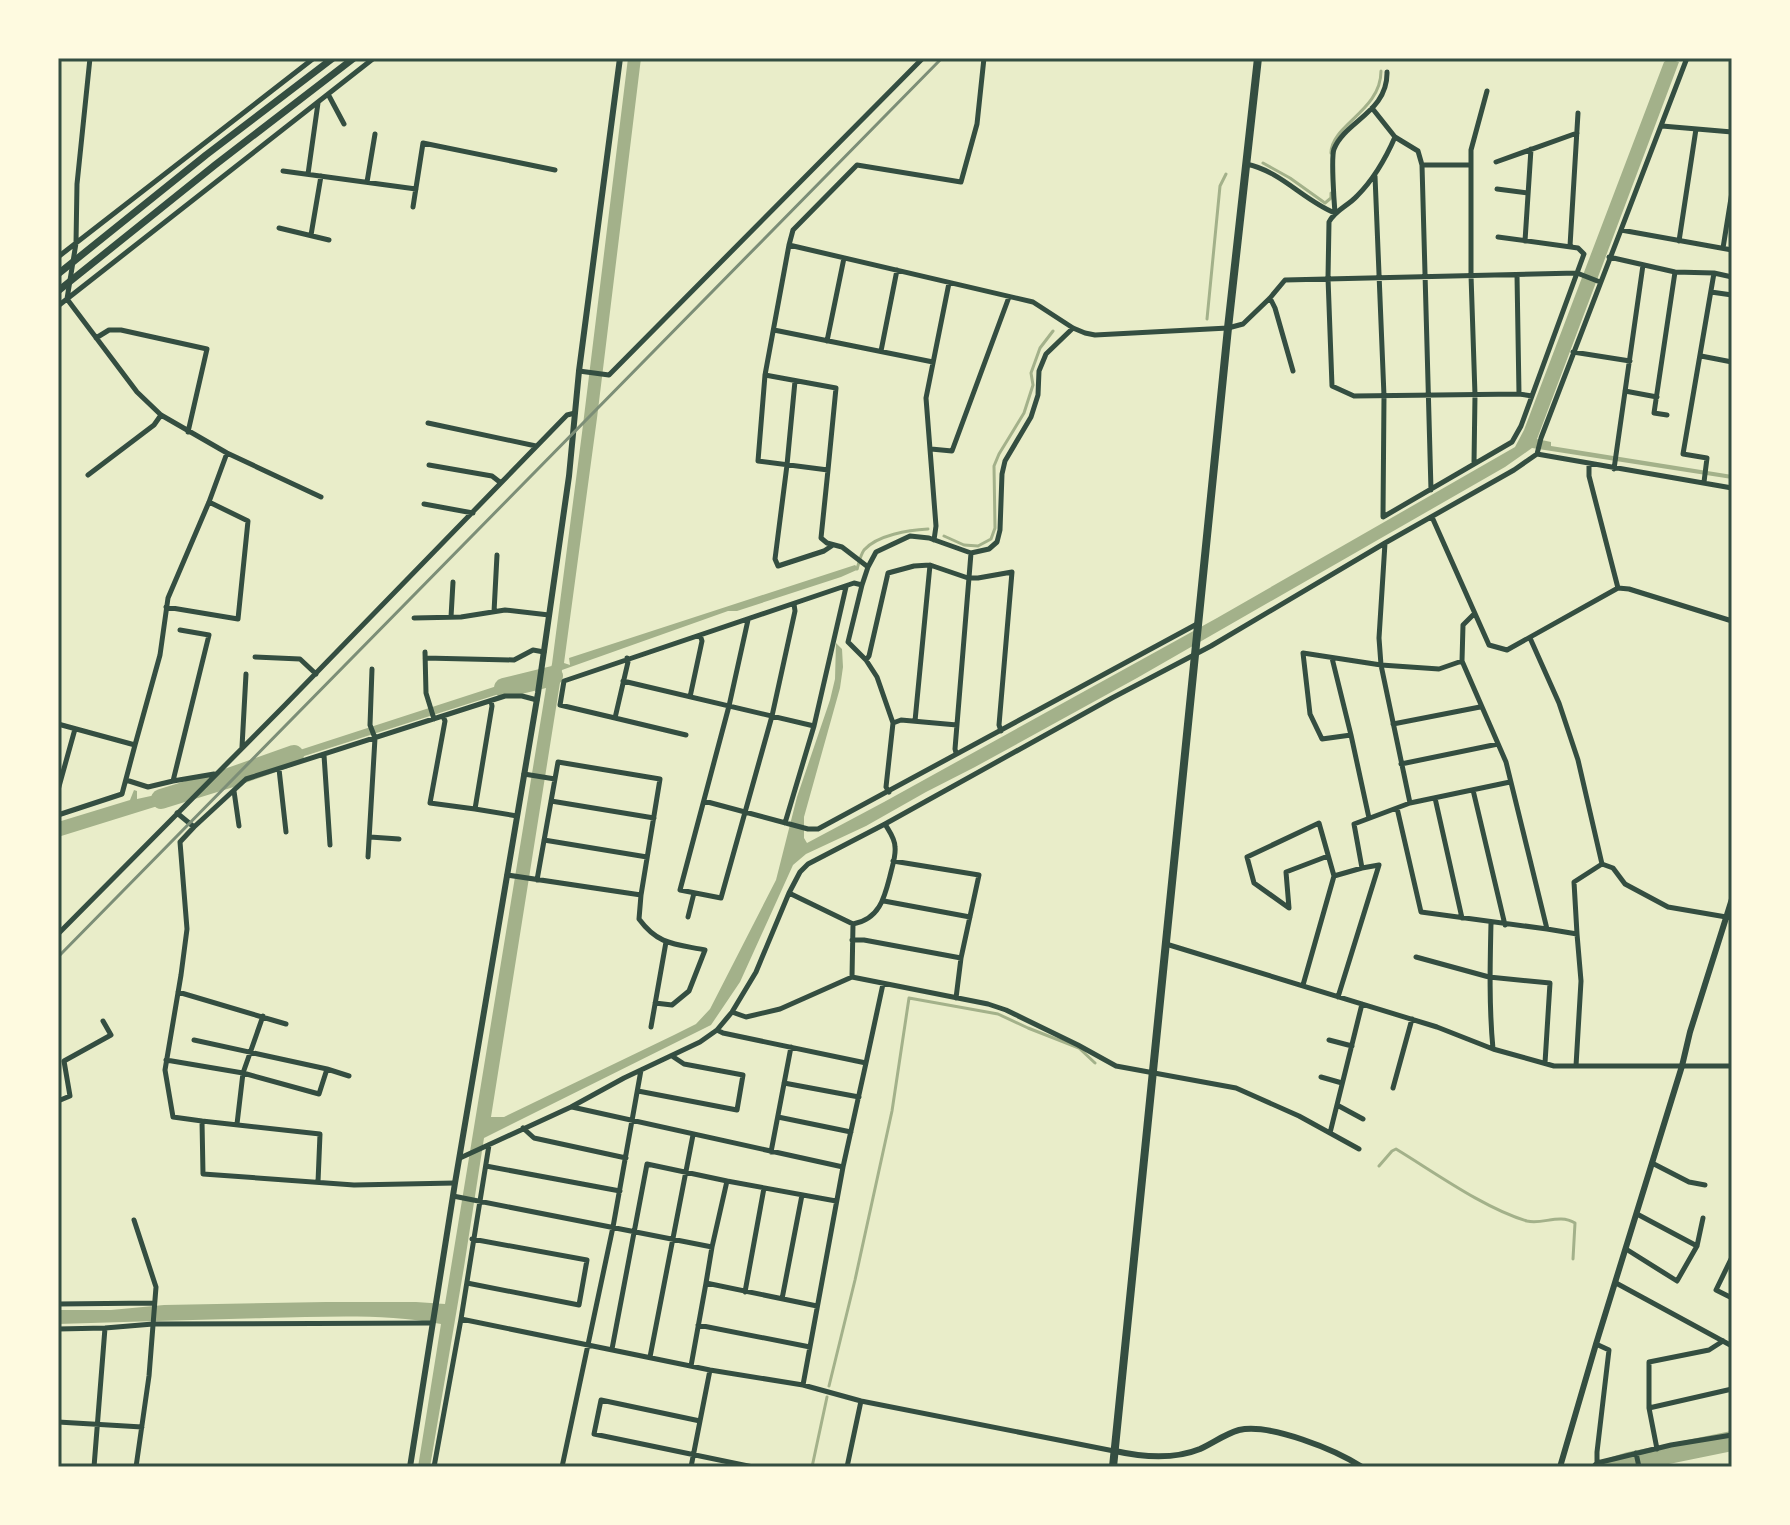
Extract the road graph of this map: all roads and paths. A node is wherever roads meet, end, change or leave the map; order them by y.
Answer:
1 (90, 58) edge
2 (314, 58) edge
3 (333, 58) edge
4 (354, 58) edge
5 (374, 58) edge
6 (620, 58) edge
7 (923, 58) edge
8 (984, 58) edge
9 (1258, 58) edge
10 (1687, 58) edge
11 (1387, 72) dead end
12 (1487, 91) dead end
13 (328, 94) junction
14 (318, 103) junction
15 (1372, 108) junction
16 (1578, 113) dead end
17 (344, 124) dead end
18 (1662, 126) junction
19 (1696, 129) junction
20 (1732, 132) edge
21 (1577, 133) junction
22 (375, 134) dead end
23 (1395, 137) junction
24 (1531, 149) junction
25 (1496, 162) dead end
26 (1245, 164) junction
27 (1422, 165) junction
28 (1470, 165) junction
29 (555, 170) dead end
30 (283, 171) dead end
31 (308, 174) junction
32 (321, 176) junction
33 (1375, 176) junction
34 (367, 182) junction
35 (416, 189) junction
36 (1497, 189) dead end
37 (1732, 192) edge
38 (1528, 193) junction
39 (413, 207) dead end
40 (1335, 213) junction
41 (279, 228) dead end
42 (1621, 230) junction
43 (311, 235) junction
44 (1498, 237) dead end
45 (329, 240) dead end
46 (1525, 241) junction
47 (1679, 241) junction
48 (76, 243) junction
49 (789, 245) junction
50 (1570, 246) junction
51 (1723, 248) junction
52 (1732, 250) edge
53 (58, 257) edge
54 (1609, 257) junction
55 (844, 258) junction
56 (1643, 265) junction
57 (897, 270) junction
58 (1675, 272) junction
59 (1714, 273) junction
60 (58, 274) edge
61 (1580, 274) junction
62 (1471, 275) junction
63 (1517, 275) junction
64 (1425, 276) junction
65 (1379, 277) junction
66 (1732, 277) edge
67 (1328, 278) junction
68 (1598, 281) junction
69 (949, 283) junction
70 (58, 291) edge
71 (1711, 292) junction
72 (1732, 295) edge
73 (1009, 297) junction
74 (1270, 298) junction
75 (67, 299) junction
76 (58, 306) edge
77 (1073, 328) junction
78 (1228, 328) junction
79 (774, 330) junction
80 (96, 338) junction
81 (827, 341) junction
82 (881, 351) junction
83 (1573, 352) junction
84 (1701, 356) junction
85 (1630, 361) junction
86 (933, 362) junction
87 (1732, 362) edge
88 (579, 371) junction
89 (1293, 371) dead end
90 (765, 375) junction
91 (795, 381) junction
92 (1625, 391) junction
93 (1519, 394) junction
94 (1475, 395) junction
95 (1384, 396) junction
96 (1429, 396) junction
97 (1532, 396) junction
98 (1657, 397) junction
99 (575, 413) junction
100 (161, 415) junction
101 (1667, 415) dead end
102 (428, 423) dead end
103 (188, 432) junction
104 (537, 446) junction
105 (931, 449) junction
106 (1538, 452) junction
107 (227, 453) junction
108 (1615, 462) junction
109 (1473, 464) junction
110 (1589, 464) junction
111 (429, 465) dead end
112 (787, 465) junction
113 (828, 470) junction
114 (88, 475) dead end
115 (1704, 482) junction
116 (501, 483) junction
117 (1732, 488) edge
118 (1431, 490) junction
119 (321, 497) dead end
120 (209, 502) junction
121 (424, 504) dead end
122 (473, 513) junction
123 (1432, 517) junction
124 (934, 540) junction
125 (1385, 543) junction
126 (834, 545) junction
127 (971, 553) junction
128 (497, 555) dead end
129 (930, 565) junction
130 (867, 566) junction
131 (968, 578) junction
132 (453, 582) dead end
133 (862, 585) junction
134 (846, 586) junction
135 (1618, 588) junction
136 (794, 604) junction
137 (166, 607) junction
138 (494, 612) junction
139 (1474, 614) junction
140 (549, 615) junction
141 (414, 618) dead end
142 (451, 618) junction
143 (748, 620) junction
144 (1732, 621) edge
145 (1198, 624) junction
146 (180, 630) dead end
147 (700, 635) junction
148 (1530, 638) junction
149 (544, 652) junction
150 (1195, 653) junction
151 (255, 657) dead end
152 (627, 658) junction
153 (1332, 658) junction
154 (866, 660) junction
155 (1462, 661) junction
156 (1381, 665) junction
157 (372, 669) dead end
158 (246, 674) dead end
159 (316, 674) junction
160 (623, 681) junction
161 (690, 697) junction
162 (537, 700) junction
163 (491, 701) junction
164 (729, 706) junction
165 (1480, 707) junction
166 (443, 716) junction
167 (772, 716) junction
168 (434, 717) junction
169 (615, 718) junction
170 (915, 721) junction
171 (893, 723) junction
172 (58, 724) edge
173 (1393, 724) junction
174 (957, 725) junction
175 (814, 726) junction
176 (75, 729) junction
177 (1001, 731) junction
178 (686, 735) dead end
179 (1351, 735) junction
180 (374, 737) junction
181 (1498, 744) junction
182 (135, 745) junction
183 (242, 748) junction
184 (956, 753) junction
185 (324, 755) junction
186 (1401, 764) junction
187 (279, 769) junction
188 (216, 774) junction
189 (527, 774) junction
190 (551, 778) junction
191 (126, 780) junction
192 (173, 781) junction
193 (1510, 782) junction
194 (58, 790) edge
195 (234, 790) junction
196 (1473, 790) junction
197 (889, 792) junction
198 (1435, 798) junction
199 (551, 801) junction
200 (704, 801) junction
201 (1410, 803) junction
202 (1397, 808) junction
203 (475, 809) junction
204 (177, 813) junction
205 (745, 813) junction
206 (58, 815) edge
207 (517, 816) junction
208 (654, 818) junction
209 (1369, 818) junction
210 (787, 823) junction
211 (885, 824) junction
212 (239, 826) dead end
213 (194, 827) junction
214 (286, 832) dead end
215 (370, 837) junction
216 (399, 839) dead end
217 (544, 840) junction
218 (330, 845) dead end
219 (1328, 856) junction
220 (368, 857) dead end
221 (647, 857) junction
222 (893, 861) junction
223 (1602, 864) junction
224 (1362, 868) junction
225 (510, 876) junction
226 (1334, 876) junction
227 (534, 879) junction
228 (694, 893) junction
229 (789, 893) junction
230 (641, 895) junction
231 (1732, 899) edge
232 (884, 901) junction
233 (688, 917) dead end
234 (970, 917) junction
235 (1462, 918) junction
236 (1729, 918) edge
237 (1491, 923) junction
238 (853, 924) junction
239 (1505, 925) junction
240 (1547, 929) junction
241 (58, 934) edge
242 (1577, 934) junction
243 (852, 940) junction
244 (666, 942) junction
245 (1166, 944) junction
246 (1416, 957) dead end
247 (961, 958) junction
248 (852, 977) junction
249 (1489, 977) junction
250 (883, 984) junction
251 (1303, 985) junction
252 (178, 992) junction
253 (1338, 997) junction
254 (956, 998) junction
255 (655, 1003) junction
256 (1362, 1004) junction
257 (732, 1012) junction
258 (263, 1016) junction
259 (1412, 1019) junction
260 (103, 1021) dead end
261 (286, 1024) dead end
262 (651, 1027) dead end
263 (717, 1030) junction
264 (194, 1040) dead end
265 (1329, 1040) dead end
266 (1352, 1046) junction
267 (791, 1047) junction
268 (1493, 1049) junction
269 (251, 1052) junction
270 (672, 1055) junction
271 (166, 1060) junction
272 (866, 1063) junction
273 (1545, 1063) junction
274 (1576, 1066) junction
275 (1682, 1066) junction
276 (1732, 1066) edge
277 (327, 1069) junction
278 (641, 1070) junction
279 (243, 1073) junction
280 (1153, 1074) junction
281 (349, 1076) dead end
282 (1321, 1077) dead end
283 (784, 1083) junction
284 (1342, 1083) junction
285 (1393, 1088) dead end
286 (638, 1091) junction
287 (859, 1097) junction
288 (58, 1101) edge
289 (1337, 1105) junction
290 (571, 1107) junction
291 (778, 1117) junction
292 (1363, 1119) dead end
293 (202, 1121) junction
294 (632, 1121) junction
295 (237, 1124) junction
296 (523, 1128) junction
297 (851, 1132) junction
298 (1330, 1133) junction
299 (693, 1135) junction
300 (488, 1145) junction
301 (1359, 1149) dead end
302 (771, 1152) junction
303 (460, 1158) junction
304 (626, 1158) junction
305 (1652, 1163) junction
306 (486, 1166) junction
307 (843, 1167) junction
308 (686, 1172) junction
309 (727, 1181) junction
310 (318, 1182) junction
311 (455, 1183) junction
312 (1705, 1185) dead end
313 (764, 1188) junction
314 (620, 1191) junction
315 (802, 1195) junction
316 (453, 1196) junction
317 (478, 1201) junction
318 (836, 1202) junction
319 (1637, 1214) junction
320 (1703, 1218) dead end
321 (134, 1220) dead end
322 (613, 1227) junction
323 (634, 1231) junction
324 (472, 1239) junction
325 (673, 1239) junction
326 (1697, 1246) junction
327 (712, 1247) junction
328 (1626, 1249) junction
329 (1732, 1257) edge
330 (467, 1283) junction
331 (706, 1283) junction
332 (1616, 1283) junction
333 (745, 1292) junction
334 (1732, 1298) edge
335 (782, 1299) junction
336 (154, 1303) junction
337 (58, 1304) edge
338 (817, 1306) junction
339 (461, 1319) junction
340 (432, 1323) junction
341 (153, 1324) junction
342 (698, 1325) junction
343 (105, 1328) junction
344 (58, 1329) edge
345 (58, 1336) edge
346 (1723, 1341) junction
347 (1596, 1344) junction
348 (590, 1345) junction
349 (1732, 1346) edge
350 (810, 1347) junction
351 (612, 1349) junction
352 (650, 1357) junction
353 (691, 1366) junction
354 (710, 1370) junction
355 (803, 1385) junction
356 (1732, 1389) edge
357 (58, 1392) edge
358 (861, 1401) junction
359 (1649, 1408) junction
360 (700, 1421) junction
361 (58, 1422) edge
362 (98, 1424) junction
363 (142, 1427) junction
364 (1732, 1435) edge
365 (1657, 1449) junction
366 (1115, 1451) junction
367 (1636, 1453) junction
368 (693, 1456) junction
369 (1595, 1465) edge
370 (739, 1466) edge
371 (94, 1467) edge
372 (136, 1467) edge
373 (410, 1467) edge
374 (434, 1467) edge
375 (562, 1467) edge
376 (691, 1467) edge
377 (753, 1467) edge
378 (847, 1467) edge
379 (1113, 1467) edge
380 (1362, 1467) edge
381 (1560, 1467) edge
382 (1639, 1467) edge

1 - 48 street
2 - 48 street
3 - 60 main road
4 - 70 main road
5 - 13 street
6 - 88 street
7 - 88 street
8 - 49 street
9 - 26 highway
10 - 18 street
11 - 15 street
12 - 28 street
13 - 14 street
13 - 17 street
14 - 31 street
14 - 75 street
15 - 23 street
15 - 40 street
16 - 21 street
18 - 19 street
18 - 42 street
19 - 20 street
19 - 47 street
21 - 24 street
21 - 50 street
22 - 34 street
23 - 27 street
23 - 33 street
24 - 25 street
24 - 38 street
26 - 40 street
26 - 78 highway
27 - 28 street
27 - 64 street
28 - 62 street
29 - 35 street
30 - 31 street
31 - 32 street
32 - 34 street
32 - 43 street
33 - 40 street
33 - 65 street
34 - 35 street
35 - 39 street
36 - 38 street
37 - 51 street
38 - 46 street
40 - 67 street
41 - 43 street
42 - 47 street
42 - 54 street
43 - 45 street
44 - 46 street
46 - 50 street
47 - 51 street
48 - 53 street
48 - 75 street
49 - 55 street
49 - 79 street
50 - 61 street
51 - 52 street
54 - 56 street
54 - 68 street
55 - 57 street
55 - 81 street
56 - 58 street
56 - 85 street
57 - 69 street
57 - 82 street
58 - 59 street
58 - 98 street
59 - 66 street
59 - 71 street
61 - 63 street
61 - 68 street
61 - 97 street
62 - 63 street
62 - 64 street
62 - 94 street
63 - 93 street
64 - 65 street
64 - 96 street
65 - 67 street
65 - 95 street
67 - 74 street
67 - 95 street
68 - 83 street
69 - 73 street
69 - 86 street
71 - 72 street
71 - 84 street
73 - 77 street
73 - 105 street
74 - 78 street
74 - 89 street
75 - 76 street
75 - 80 street
77 - 78 street
77 - 127 street
78 - 145 highway
79 - 81 street
79 - 90 street
80 - 100 street
80 - 103 street
81 - 82 street
82 - 86 street
83 - 85 street
83 - 106 street
84 - 87 street
84 - 115 street
85 - 92 street
86 - 105 street
88 - 99 street
90 - 91 street
90 - 112 street
91 - 112 street
91 - 113 street
92 - 98 street
92 - 108 street
93 - 94 street
93 - 97 street
94 - 96 street
94 - 109 street
95 - 96 street
95 - 118 street
96 - 118 street
97 - 109 street
98 - 101 street
99 - 104 street
99 - 140 street
100 - 103 street
100 - 114 street
102 - 104 street
103 - 107 street
104 - 116 street
105 - 124 street
106 - 110 street
106 - 123 street
107 - 119 street
107 - 120 street
108 - 110 street
108 - 115 street
109 - 118 street
110 - 135 street
111 - 116 street
112 - 113 street
112 - 126 street
113 - 126 street
115 - 117 street
116 - 122 street
120 - 137 street
120 - 137 street
121 - 122 street
122 - 159 street
123 - 125 street
123 - 139 street
124 - 127 street
124 - 130 street
125 - 150 street
125 - 156 street
126 - 130 street
127 - 131 street
128 - 138 street
129 - 131 street
129 - 154 street
129 - 170 street
130 - 133 street
131 - 174 street
131 - 177 street
132 - 142 street
133 - 134 street
133 - 154 street
134 - 136 street
134 - 175 street
135 - 144 street
135 - 148 street
136 - 143 street
136 - 167 street
137 - 182 street
138 - 140 street
138 - 142 street
139 - 148 street
139 - 155 street
140 - 149 street
141 - 142 street
143 - 147 street
143 - 164 street
145 - 150 highway
145 - 177 street
146 - 192 street
147 - 152 street
147 - 161 street
148 - 223 street
149 - 162 street
149 - 168 street
150 - 211 street
150 - 245 highway
151 - 159 street
152 - 160 street
152 - 169 street
153 - 156 street
153 - 179 street
153 - 179 street
154 - 171 street
155 - 156 street
155 - 165 street
156 - 173 street
157 - 180 street
158 - 183 street
159 - 183 street
160 - 161 street
160 - 169 street
161 - 164 street
162 - 163 street
162 - 189 street
163 - 166 street
163 - 203 street
164 - 167 street
164 - 200 street
165 - 173 street
165 - 181 street
166 - 168 street
166 - 203 street
167 - 175 street
167 - 205 street
168 - 180 street
169 - 178 street
170 - 171 street
170 - 174 street
171 - 197 street
172 - 176 street
173 - 186 street
174 - 184 street
175 - 210 street
176 - 182 street
176 - 194 street
177 - 184 street
179 - 209 street
180 - 185 street
180 - 215 street
181 - 186 street
181 - 193 street
182 - 191 street
183 - 188 street
184 - 197 street
185 - 187 street
185 - 218 street
186 - 201 street
187 - 195 street
187 - 214 street
188 - 192 street
188 - 204 street
189 - 190 street
189 - 207 street
190 - 199 street
190 - 208 street
191 - 192 street
191 - 206 street
193 - 196 street
193 - 240 street
195 - 212 street
195 - 213 street
196 - 198 street
196 - 239 street
197 - 210 street
198 - 201 street
198 - 235 street
199 - 208 street
199 - 217 street
200 - 205 street
200 - 228 street
201 - 202 street
202 - 209 street
202 - 235 street
203 - 207 street
204 - 213 street
204 - 241 street
205 - 210 street
205 - 228 street
207 - 225 street
208 - 221 street
209 - 224 street
211 - 222 street
211 - 229 street
213 - 252 street
215 - 216 street
215 - 220 street
217 - 221 street
217 - 227 street
219 - 219 street
219 - 226 street
221 - 230 street
222 - 232 street
222 - 234 street
223 - 236 street
223 - 242 street
224 - 226 street
224 - 253 street
225 - 227 street
225 - 303 street
226 - 251 street
227 - 230 street
228 - 233 street
229 - 238 street
229 - 257 street
230 - 244 street
231 - 236 street
232 - 234 street
232 - 238 street
234 - 247 street
235 - 237 street
236 - 275 street
237 - 239 street
237 - 249 street
238 - 243 street
239 - 240 street
240 - 242 street
242 - 274 street
243 - 247 street
243 - 248 street
244 - 255 street
244 - 255 street
245 - 251 street
245 - 280 highway
246 - 249 street
247 - 254 street
248 - 250 street
248 - 257 street
249 - 268 street
249 - 273 street
250 - 254 street
250 - 272 street
251 - 253 street
252 - 258 street
252 - 271 street
253 - 256 street
254 - 280 street
255 - 262 street
256 - 259 street
256 - 266 street
257 - 263 street
258 - 261 street
258 - 269 street
259 - 268 street
259 - 285 street
260 - 288 street
263 - 267 street
263 - 270 street
264 - 269 street
265 - 266 street
266 - 284 street
267 - 272 street
267 - 283 street
268 - 273 street
269 - 277 street
269 - 279 street
270 - 278 street
270 - 286 street
271 - 279 street
271 - 293 street
272 - 287 street
273 - 274 street
274 - 275 street
275 - 276 street
275 - 305 street
277 - 279 street
277 - 281 street
278 - 286 street
278 - 290 street
279 - 295 street
280 - 298 street
280 - 366 highway
282 - 284 street
283 - 287 street
283 - 291 street
284 - 289 street
286 - 294 street
287 - 297 street
289 - 292 street
289 - 298 street
290 - 294 street
290 - 296 street
291 - 297 street
291 - 302 street
293 - 295 street
293 - 310 street
294 - 299 street
294 - 304 street
295 - 310 street
296 - 300 street
296 - 304 street
297 - 307 street
298 - 301 street
299 - 302 street
299 - 308 street
300 - 303 street
300 - 306 street
302 - 307 street
303 - 311 street
304 - 314 street
305 - 312 street
305 - 319 street
306 - 314 street
306 - 317 street
307 - 318 street
308 - 309 street
308 - 323 street
308 - 325 street
309 - 313 street
309 - 327 street
310 - 311 street
311 - 316 street
313 - 315 street
313 - 333 street
314 - 322 street
315 - 318 street
315 - 335 street
316 - 317 street
316 - 340 street
317 - 322 street
317 - 324 street
318 - 338 street
319 - 326 street
319 - 328 street
320 - 326 street
321 - 336 street
322 - 323 street
322 - 348 street
323 - 325 street
323 - 351 street
324 - 330 street
324 - 330 street
325 - 327 street
325 - 352 street
326 - 328 street
327 - 331 street
328 - 332 street
329 - 334 street
330 - 339 street
331 - 333 street
331 - 342 street
332 - 346 street
332 - 347 street
333 - 335 street
335 - 338 street
336 - 337 street
336 - 341 street
338 - 350 street
339 - 348 street
339 - 374 street
340 - 341 street
340 - 373 street
341 - 343 street
341 - 363 street
342 - 350 street
342 - 353 street
343 - 344 street
343 - 362 street
345 - 357 street
346 - 349 street
346 - 359 street
347 - 369 street
347 - 381 street
348 - 351 street
348 - 375 street
350 - 355 street
351 - 352 street
352 - 353 street
353 - 354 street
354 - 355 street
354 - 360 street
355 - 358 street
356 - 359 street
358 - 366 street
358 - 378 street
359 - 365 street
360 - 368 street
360 - 368 street
361 - 362 street
362 - 363 street
362 - 371 street
363 - 372 street
364 - 365 street
365 - 367 street
366 - 379 highway
366 - 380 street
367 - 369 street
367 - 382 street
368 - 370 street
368 - 376 street
370 - 377 street

